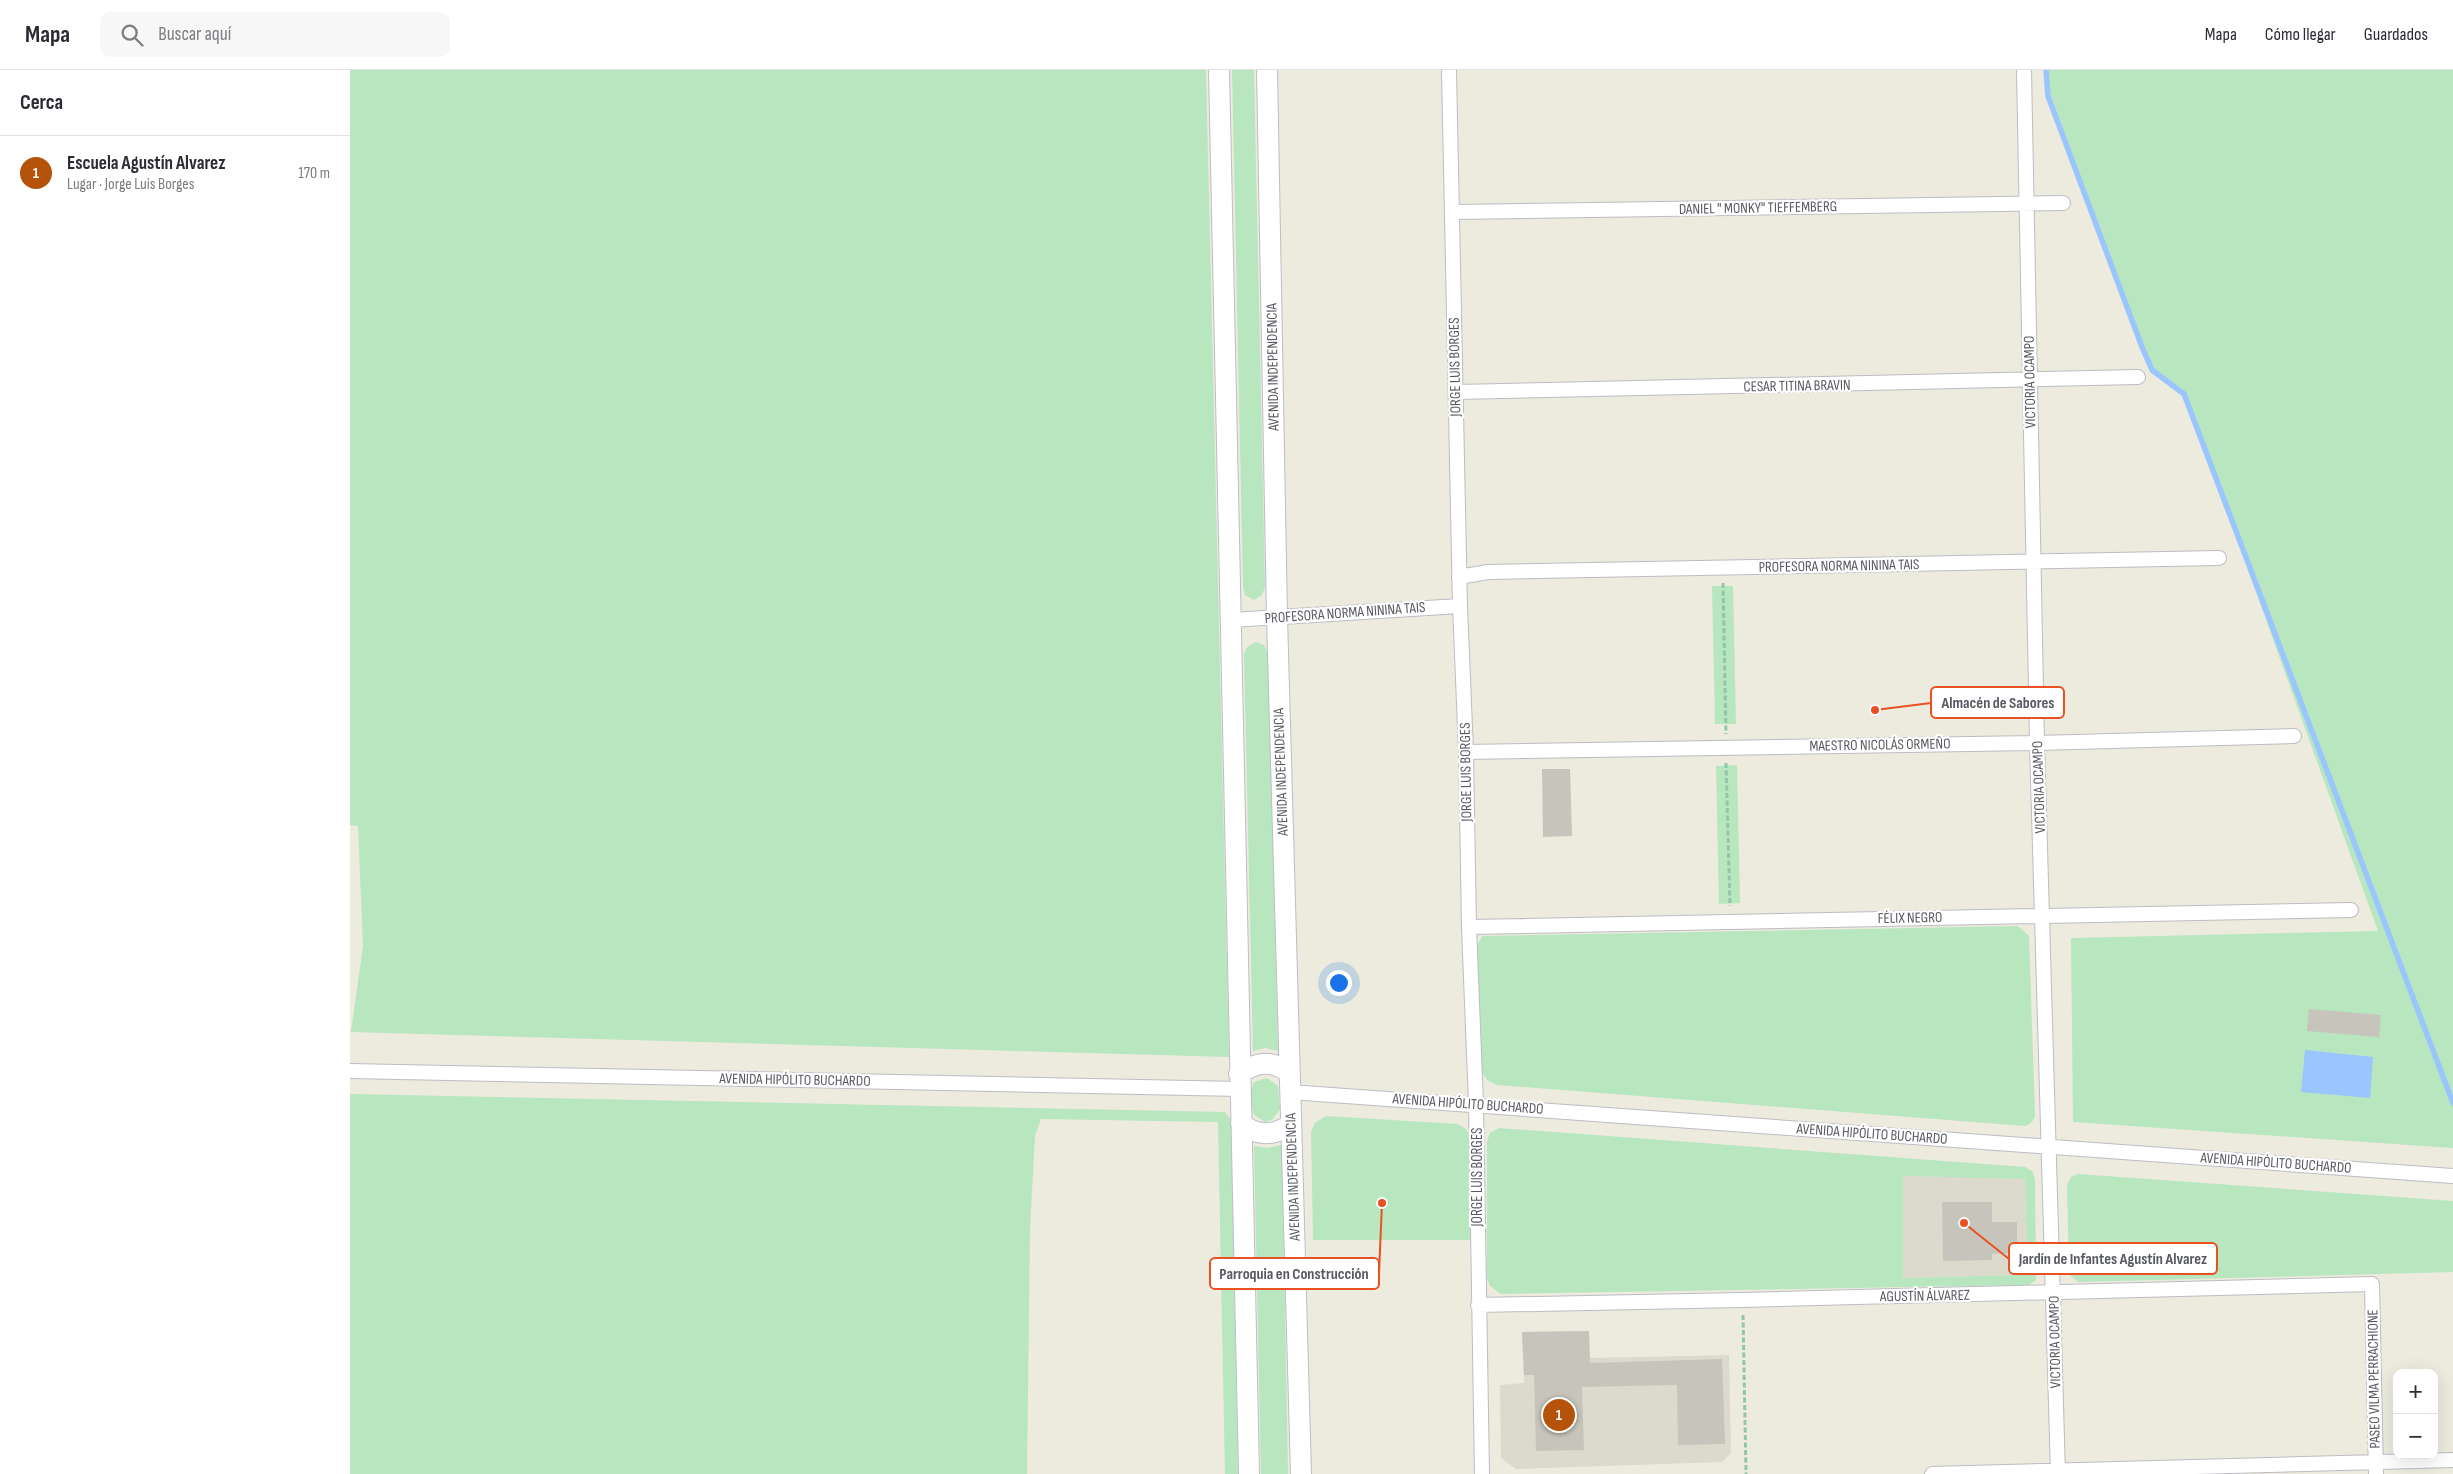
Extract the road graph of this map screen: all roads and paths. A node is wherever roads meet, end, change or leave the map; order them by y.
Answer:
1 (1219, 70) edge
2 (1267, 70) edge
3 (1449, 70) edge
4 (2024, 70) edge
5 (2063, 203) dead end
6 (2027, 204) junction
7 (1453, 212) junction
8 (2138, 377) dead end
9 (2030, 381) junction
10 (1456, 392) junction
11 (2219, 558) dead end
12 (2034, 563) junction
13 (1722, 568) junction
14 (1459, 577) junction
15 (1460, 606) junction
16 (1277, 617) junction
17 (1231, 620) junction
18 (2294, 736) dead end
19 (2037, 743) junction
20 (1726, 747) junction
21 (1466, 752) junction
22 (2351, 910) dead end
23 (2043, 916) junction
24 (1730, 922) junction
25 (1469, 927) junction
26 (350, 1071) edge
27 (1239, 1082) junction
28 (1290, 1083) junction
29 (1476, 1104) junction
30 (1241, 1123) junction
31 (1292, 1124) junction
32 (2050, 1148) junction
33 (2453, 1176) edge
34 (2372, 1284) joint
35 (2053, 1293) junction
36 (1742, 1300) junction
37 (1478, 1305) junction
38 (2453, 1460) edge
39 (2376, 1468) edge
40 (2058, 1472) edge
41 (1249, 1474) edge
42 (1301, 1474) edge
43 (1482, 1474) edge
44 (1746, 1474) edge
45 (1932, 1474) edge

1 - 17 main road
2 - 16 main road, AVENIDA INDEPENDENCIA
3 - 7 street, JORGE LUIS BORGES
4 - 6 street, VICTORIA OCAMPO
5 - 6 street, DANIEL " MONKY" TIEFFEMBERG
6 - 7 street, DANIEL " MONKY" TIEFFEMBERG
6 - 9 street, VICTORIA OCAMPO
7 - 10 street, JORGE LUIS BORGES
8 - 9 street, CESAR TITINA BRAVIN
9 - 10 street, CESAR TITINA BRAVIN
9 - 12 street, VICTORIA OCAMPO
10 - 14 street, JORGE LUIS BORGES
11 - 12 street, PROFESORA NORMA NININA TAIS
12 - 13 street, PROFESORA NORMA NININA TAIS
12 - 19 street, VICTORIA OCAMPO
13 - 14 street, PROFESORA NORMA NININA TAIS
13 - 20 path
14 - 15 street, JORGE LUIS BORGES
15 - 16 street, PROFESORA NORMA NININA TAIS
15 - 21 street, JORGE LUIS BORGES
16 - 17 street, PROFESORA NORMA NININA TAIS
16 - 28 main road, AVENIDA INDEPENDENCIA
17 - 27 main road
18 - 19 street, MAESTRO NICOLÁS ORMEÑO
19 - 20 street, MAESTRO NICOLÁS ORMEÑO
19 - 23 street, VICTORIA OCAMPO
20 - 21 street, MAESTRO NICOLÁS ORMEÑO
20 - 24 path
21 - 25 street, JORGE LUIS BORGES
22 - 23 street, FÉLIX NEGRO
23 - 24 street, FÉLIX NEGRO
23 - 32 street, VICTORIA OCAMPO
24 - 25 street, FÉLIX NEGRO
25 - 29 street, JORGE LUIS BORGES
26 - 27 street, AVENIDA HIPÓLITO BUCHARDO
27 - 28 main road
27 - 30 main road
28 - 29 street, AVENIDA HIPÓLITO BUCHARDO
28 - 31 main road, AVENIDA INDEPENDENCIA
29 - 32 street, AVENIDA HIPÓLITO BUCHARDO
29 - 37 street, JORGE LUIS BORGES
30 - 31 main road
30 - 41 main road
31 - 42 main road, AVENIDA INDEPENDENCIA
32 - 33 street, AVENIDA HIPÓLITO BUCHARDO
32 - 35 street, VICTORIA OCAMPO
34 - 35 street, AGUSTÍN ÁLVAREZ
34 - 39 street, PASEO VILMA PERRACHIONE
35 - 36 street, AGUSTÍN ÁLVAREZ
35 - 40 street, VICTORIA OCAMPO
36 - 37 street, AGUSTÍN ÁLVAREZ
36 - 44 path
37 - 43 street, JORGE LUIS BORGES
38 - 39 street
39 - 40 street
40 - 45 street

